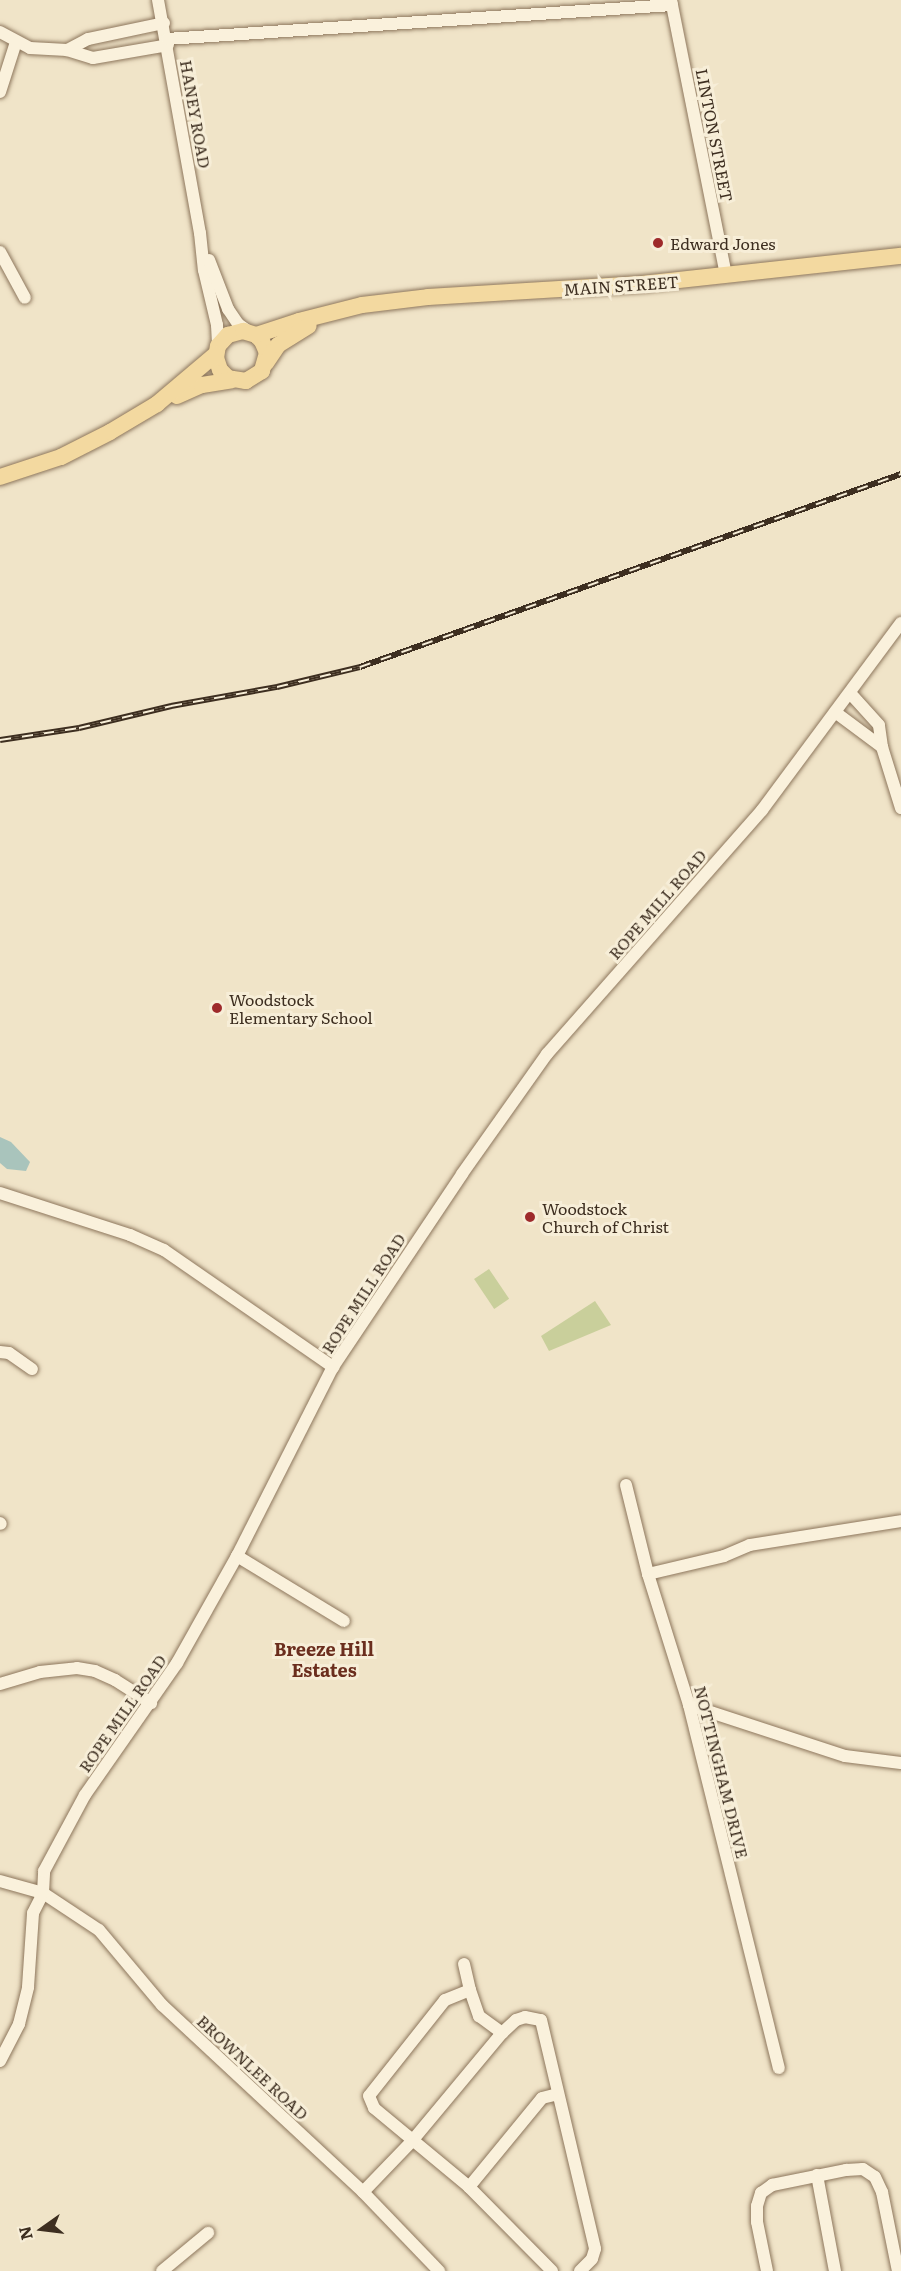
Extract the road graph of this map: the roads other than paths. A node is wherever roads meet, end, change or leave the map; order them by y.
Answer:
1 (159, 0) edge
2 (671, 3) edge
3 (164, 23) junction
4 (0, 32) edge
5 (16, 42) junction
6 (168, 42) junction
7 (67, 50) junction
8 (0, 92) edge
9 (200, 233) junction
10 (0, 252) edge
11 (901, 256) edge
12 (726, 276) junction
13 (25, 298) dead end
14 (337, 313) junction
15 (252, 333) junction
16 (217, 350) junction
17 (265, 367) junction
18 (232, 380) junction
19 (157, 404) junction
20 (0, 477) edge
21 (901, 623) edge
22 (897, 638) edge
23 (850, 693) junction
24 (835, 712) junction
25 (882, 747) junction
26 (901, 808) edge
27 (0, 1193) edge
28 (0, 1352) edge
29 (333, 1367) junction
30 (32, 1369) dead end
31 (626, 1485) dead end
32 (901, 1521) edge
33 (237, 1556) junction
34 (648, 1574) junction
35 (344, 1621) dead end
36 (0, 1684) edge
37 (151, 1703) junction
38 (689, 1705) junction
39 (901, 1763) edge
40 (0, 1881) edge
41 (43, 1893) junction
42 (464, 1964) dead end
43 (470, 1990) junction
44 (502, 2033) junction
45 (0, 2061) edge
46 (779, 2068) dead end
47 (558, 2094) junction
48 (412, 2141) junction
49 (817, 2175) junction
50 (469, 2187) junction
51 (363, 2192) junction
52 (208, 2233) dead end
53 (162, 2271) edge
54 (439, 2271) edge
55 (552, 2271) edge
56 (580, 2271) edge
57 (767, 2271) edge
58 (836, 2271) edge
59 (898, 2271) edge

1 - 3 street, HANEY ROAD
2 - 6 street
2 - 12 street, LINTON STREET
3 - 6 street, HANEY ROAD
3 - 7 street
4 - 5 street
5 - 7 street
5 - 8 street
6 - 7 street
6 - 9 street, HANEY ROAD
9 - 15 street, HANEY ROAD
9 - 16 street, HANEY ROAD
10 - 13 street
11 - 12 main road, MAIN STREET
12 - 14 main road, MAIN STREET
14 - 15 main road, MAIN STREET
14 - 17 main road, MAIN STREET
15 - 16 main road, MAIN STREET
15 - 17 main road
16 - 18 main road
16 - 19 main road, MAIN STREET
17 - 18 main road, MAIN STREET
18 - 19 main road, MAIN STREET
19 - 20 main road, MAIN STREET
21 - 22 street, ROPE MILL ROAD
22 - 23 street, ROPE MILL ROAD
23 - 24 street, ROPE MILL ROAD
23 - 25 street
24 - 25 street
24 - 29 street, ROPE MILL ROAD
25 - 26 street
27 - 29 street
28 - 30 street
29 - 33 street, ROPE MILL ROAD
31 - 34 street, NOTTINGHAM DRIVE
32 - 34 street
33 - 35 street
33 - 37 street, ROPE MILL ROAD
34 - 38 street, NOTTINGHAM DRIVE
36 - 37 street
37 - 41 street, ROPE MILL ROAD
38 - 39 street
38 - 46 street, NOTTINGHAM DRIVE
40 - 41 street, BROWNLEE ROAD
41 - 45 street, ROPE MILL ROAD
41 - 51 street, BROWNLEE ROAD
42 - 43 street
43 - 44 street
43 - 48 street
44 - 47 street
44 - 48 street
47 - 50 street
47 - 56 street
48 - 50 street
48 - 51 street
49 - 57 street
49 - 58 street
49 - 59 street
50 - 55 street
51 - 54 street, BROWNLEE ROAD
52 - 53 street

